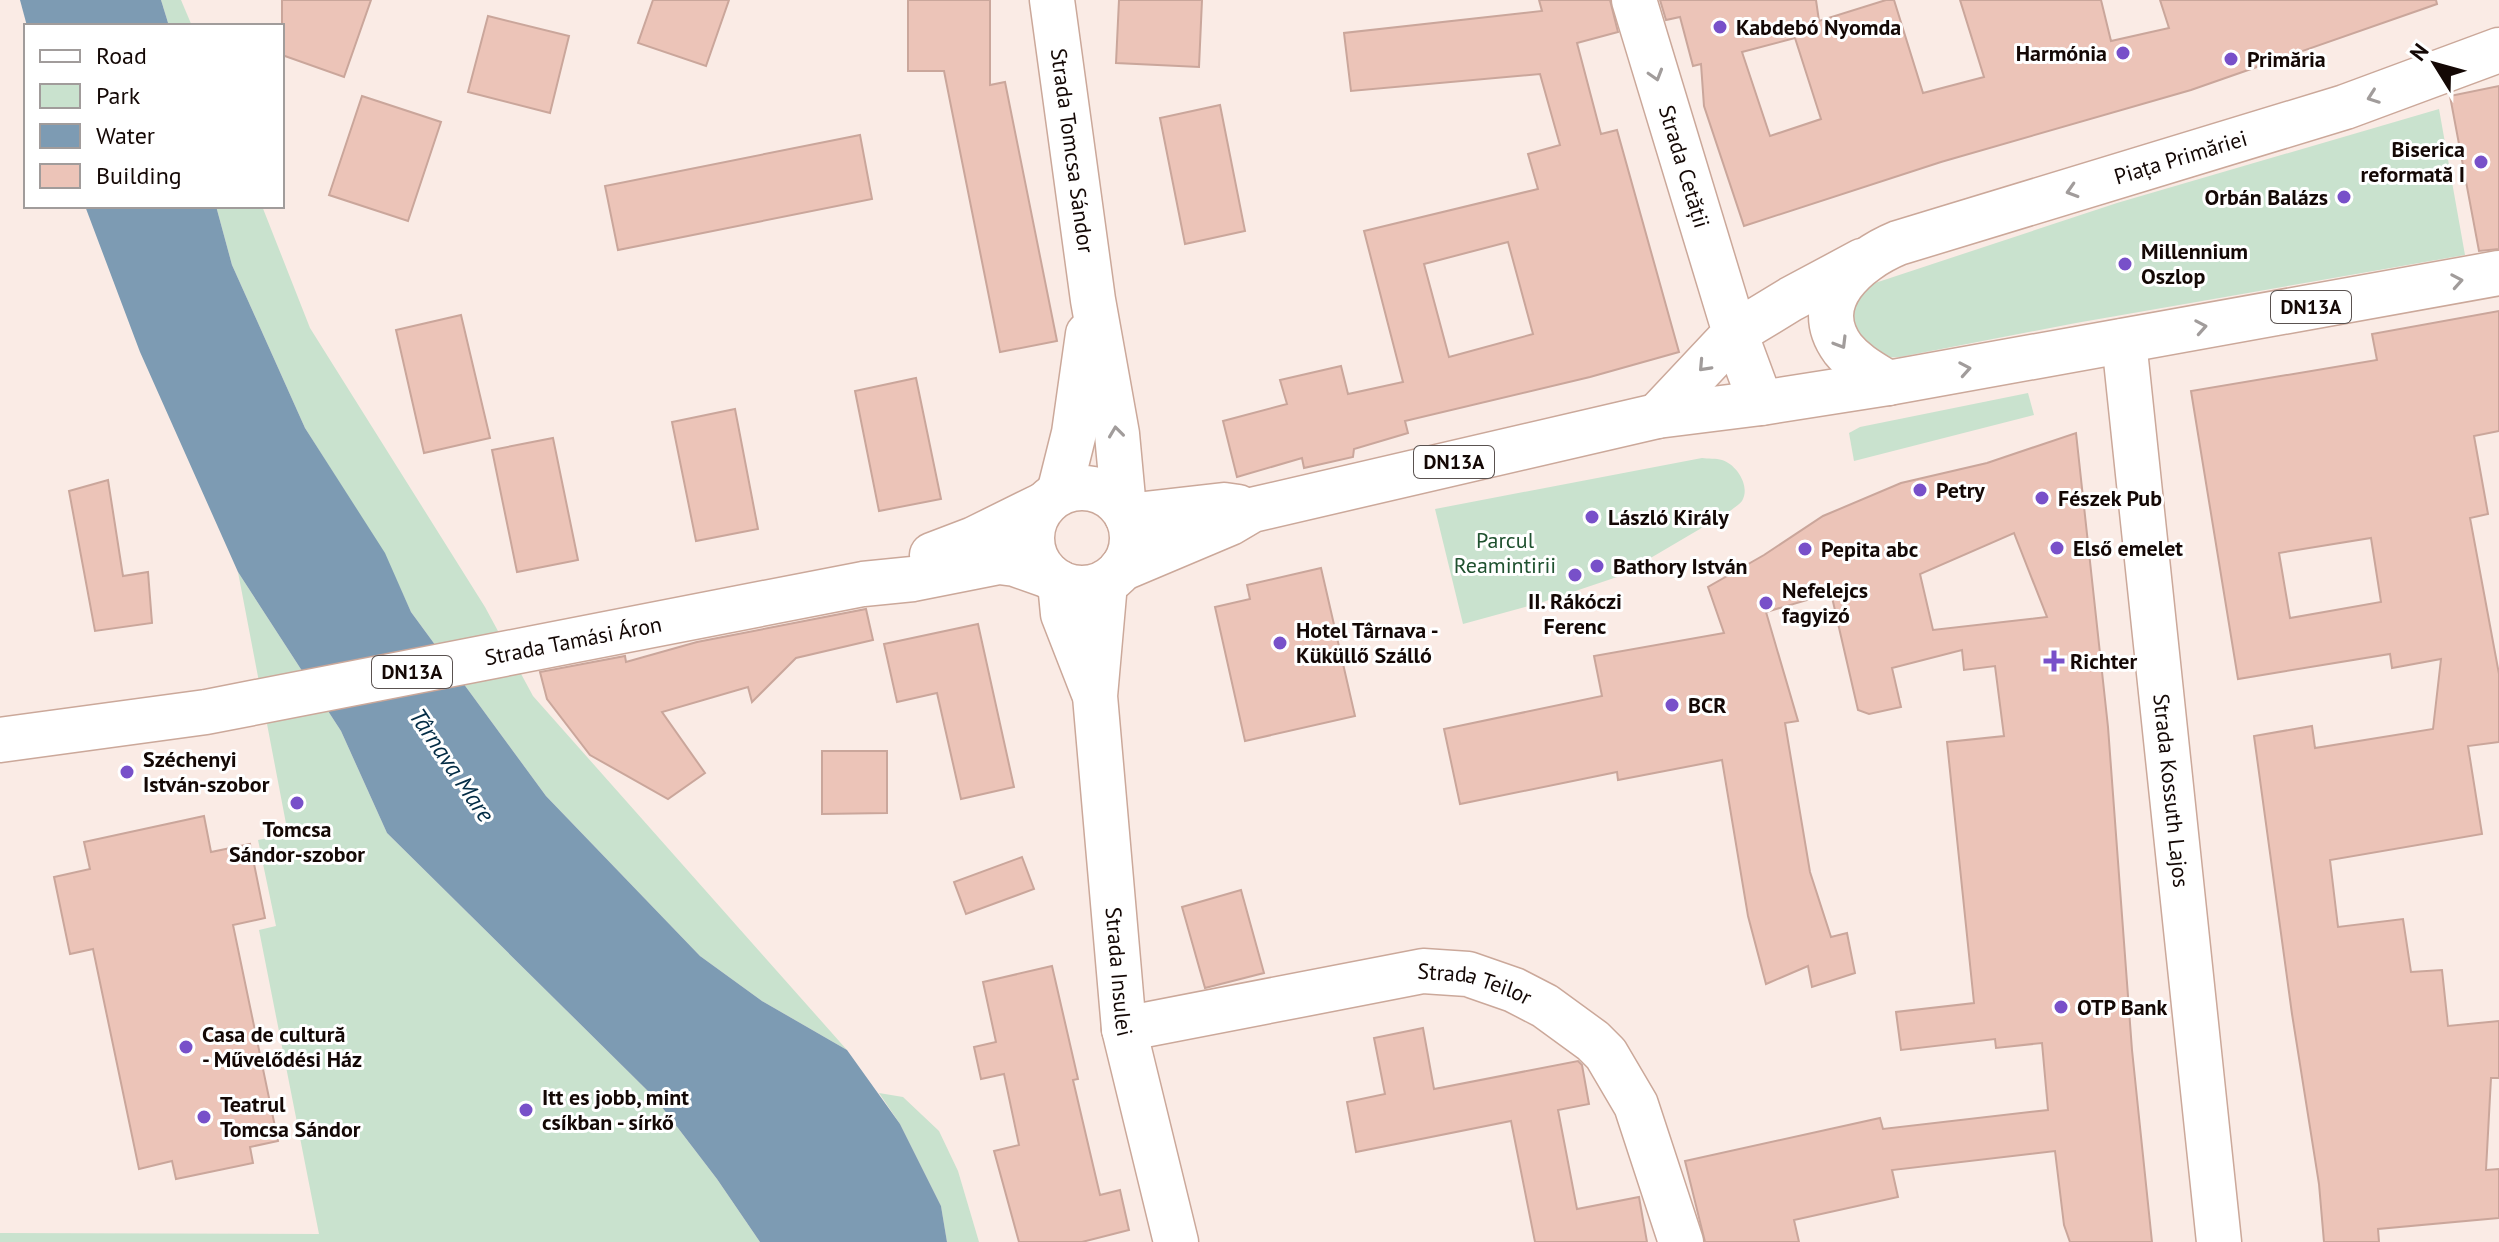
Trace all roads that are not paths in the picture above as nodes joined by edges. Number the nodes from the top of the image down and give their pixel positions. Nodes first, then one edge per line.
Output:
1 (1052, 0) edge
2 (1634, 0) edge
3 (2499, 50) edge
4 (1862, 261) junction
5 (2499, 273) edge
6 (1093, 300) junction
7 (1735, 333) junction
8 (2124, 341) junction
9 (1888, 383) junction
10 (1761, 403) junction
11 (1657, 416) junction
12 (1051, 499) junction
13 (1252, 510) junction
14 (1126, 513) junction
15 (1113, 576) junction
16 (1054, 580) junction
17 (863, 584) junction
18 (1095, 696) junction
19 (0, 740) edge
20 (1124, 1029) junction
21 (1176, 1242) edge
22 (1681, 1242) edge
23 (2219, 1242) edge

1 - 6 main road, Strada Tomcsa Sándor
2 -> 7 main road, Strada Cetății
3 -> 4 main road, Piața Primăriei
4 - 7 main road, Piața Primăriei
4 -> 9 main road, Piața Primăriei
8 -> 5 main road, DN13A
6 - 12 main road
14 -> 6 main road
7 - 10 main road, Strada Cetății
7 -> 11 main road
9 -> 8 main road, DN13A
8 - 23 main road, Strada Kossuth Lajos
9 - 10 main road, DN13A
10 - 11 main road, DN13A
11 - 13 main road, DN13A
12 - 14 main road, DN13A
12 - 16 main road
12 - 17 main road, Strada Tamási Áron / DN13A
13 - 14 main road, DN13A
13 - 15 main road, DN13A
14 - 15 main road
15 - 16 main road, DN13A
15 - 18 main road, Strada Insulei
16 - 17 main road, Strada Tamási Áron / DN13A
16 - 18 main road, Strada Insulei
17 - 19 main road, Strada Tamási Áron / DN13A
18 - 20 main road, Strada Insulei
20 - 21 main road, Strada Insulei
20 - 22 main road, Strada Teilor

